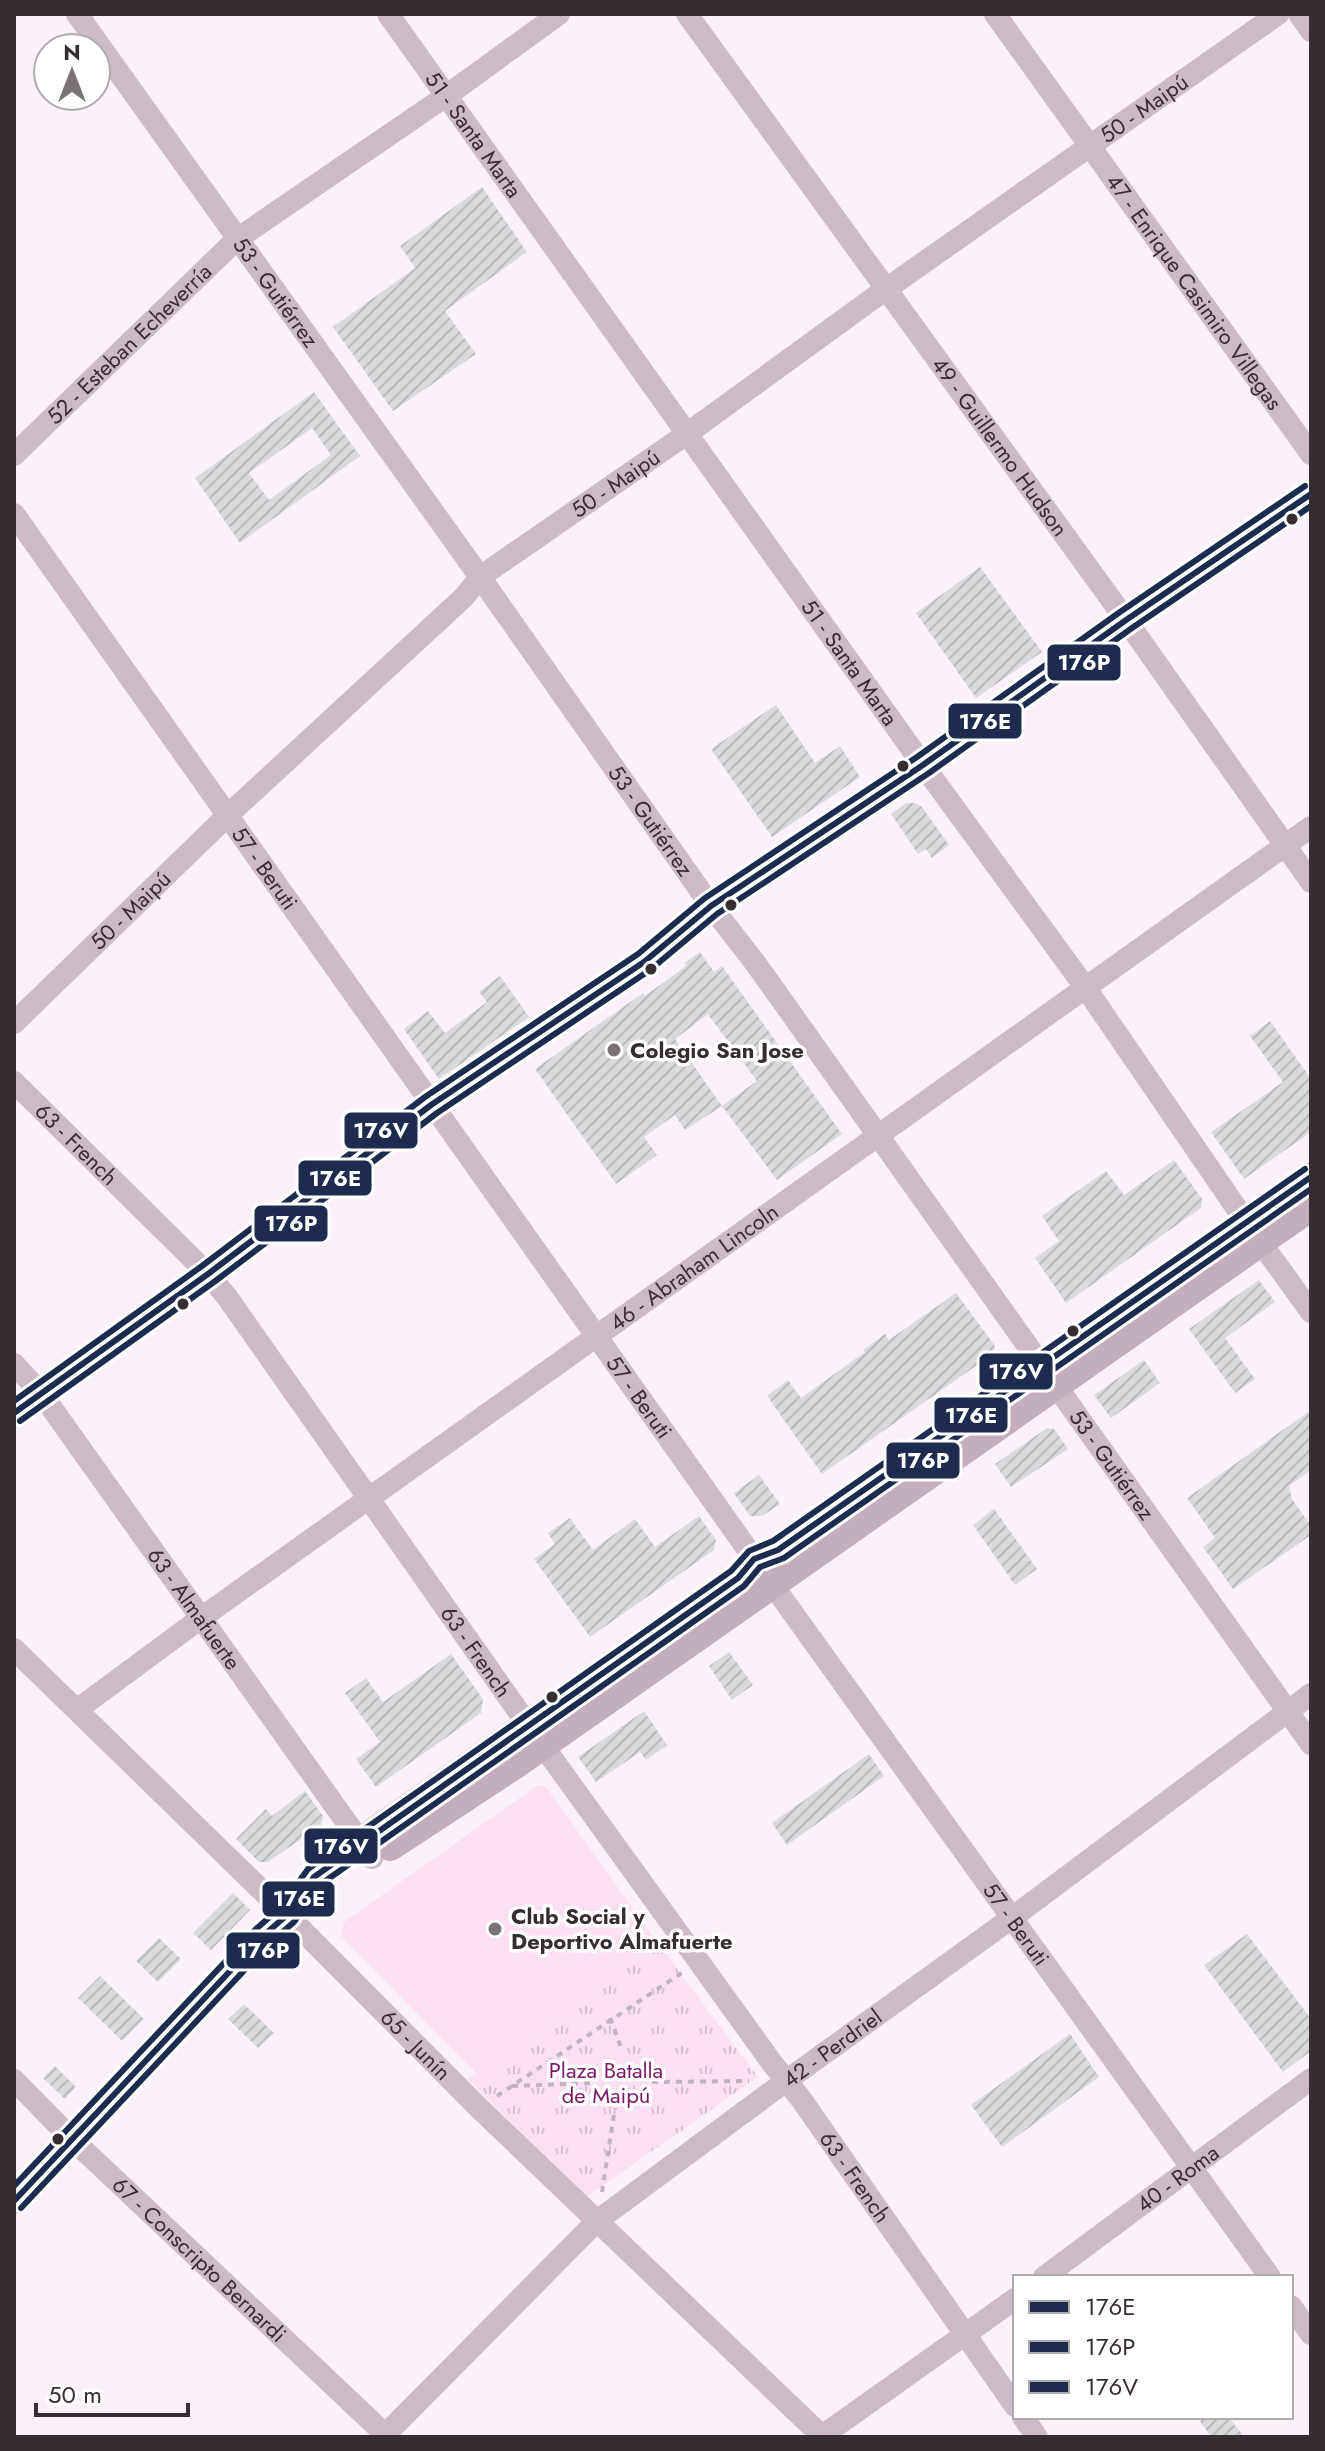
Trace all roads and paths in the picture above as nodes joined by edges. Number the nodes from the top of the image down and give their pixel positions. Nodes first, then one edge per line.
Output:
1 (77, 14) edge
2 (388, 14) edge
3 (559, 14) edge
4 (687, 14) edge
5 (995, 14) edge
6 (1278, 14) edge
7 (1299, 14) edge
8 (1311, 31) edge
9 (446, 96) junction
10 (1091, 147) junction
11 (237, 239) junction
12 (886, 289) junction
13 (688, 433) junction
14 (1311, 454) edge
15 (14, 455) edge
16 (1311, 494) edge
17 (14, 514) edge
18 (480, 577) junction
19 (1126, 620) junction
20 (923, 765) junction
21 (228, 815) junction
22 (1311, 827) edge
23 (1286, 845) junction
24 (1311, 882) edge
25 (711, 906) junction
26 (1085, 987) junction
27 (14, 1023) edge
28 (14, 1082) edge
29 (431, 1105) junction
30 (879, 1137) junction
31 (1311, 1177) edge
32 (1311, 1206) edge
33 (1253, 1232) junction
34 (208, 1274) junction
35 (1311, 1312) edge
36 (597, 1335) junction
37 (14, 1364) edge
38 (1049, 1375) junction
39 (41, 1393) junction
40 (14, 1413) edge
41 (369, 1500) junction
42 (754, 1559) junction
43 (772, 1584) junction
44 (201, 1618) junction
45 (14, 1649) edge
46 (1311, 1694) edge
47 (78, 1709) junction
48 (1287, 1711) junction
49 (535, 1735) junction
50 (1311, 1744) edge
51 (367, 1850) junction
52 (287, 1915) junction
53 (1013, 1917) junction
54 (698, 1962) junction
55 (610, 2018) junction
56 (622, 2050) dead end
57 (1311, 2079) edge
58 (14, 2080) edge
59 (786, 2081) junction
60 (652, 2082) dead end
61 (594, 2083) dead end
62 (511, 2086) junction
63 (479, 2108) junction
64 (615, 2108) dead end
65 (73, 2140) junction
66 (1192, 2166) junction
67 (14, 2201) edge
68 (597, 2221) junction
69 (1047, 2275) edge
70 (1269, 2275) edge
71 (1013, 2300) edge
72 (1293, 2309) edge
73 (1311, 2334) edge
74 (965, 2336) junction
75 (1013, 2403) edge
76 (1024, 2419) edge
77 (385, 2436) edge
78 (823, 2436) edge
79 (1037, 2437) edge

1 - 11 street, 53 - Gutiérrez
2 - 9 street, 51 - Santa Marta
3 - 9 street, 52 - Esteban Echeverría
4 - 12 street, 49 - Guillermo Hudson
5 - 10 street, 47 - Enrique Casimiro Villegas
6 - 10 street, 50 - Maipú
7 - 8 street
9 - 11 street, 52 - Esteban Echeverría
9 - 13 street, 51 - Santa Marta
10 - 12 street, 50 - Maipú
10 - 14 street, 47 - Enrique Casimiro Villegas
11 - 15 street, 52 - Esteban Echeverría
11 - 18 street, 53 - Gutiérrez
12 - 13 street, 50 - Maipú
12 - 19 street, 49 - Guillermo Hudson
13 - 18 street, 50 - Maipú
13 - 20 street, 51 - Santa Marta
16 - 19 street
17 - 21 street, 57 - Beruti
18 - 21 street, 50 - Maipú
18 - 25 street, 53 - Gutiérrez
19 - 20 street
19 - 23 street, 49 - Guillermo Hudson
20 - 25 street
20 - 26 street, 51 - Santa Marta
21 - 27 street, 50 - Maipú
21 - 29 street, 57 - Beruti
22 - 23 street, 46 - Abraham Lincoln
23 - 24 street, 49 - Guillermo Hudson
23 - 26 street, 46 - Abraham Lincoln
25 - 29 street
25 - 30 street, 53 - Gutiérrez
26 - 30 street, 46 - Abraham Lincoln
26 - 33 street, 51 - Santa Marta
28 - 34 street, 63 - French
29 - 34 street
29 - 36 street, 57 - Beruti
30 - 36 street, 46 - Abraham Lincoln
30 - 38 street, 53 - Gutiérrez
31 - 33 main road
32 - 33 main road
33 - 35 street, 51 - Santa Marta
33 - 38 main road
34 - 39 street
34 - 41 street, 63 - French
36 - 41 street, 46 - Abraham Lincoln
36 - 42 street, 57 - Beruti
37 - 39 street, 63 - Almafuerte
38 - 42 main road
38 - 43 main road
38 - 48 street, 53 - Gutiérrez
39 - 40 street
39 - 44 street, 63 - Almafuerte
41 - 44 street, 46 - Abraham Lincoln
41 - 49 street, 63 - French
42 - 43 street, 57 - Beruti
42 - 49 main road
43 - 49 main road
43 - 53 street, 57 - Beruti
44 - 47 street, 46 - Abraham Lincoln
44 - 51 street, 63 - Almafuerte
45 - 47 street, 65 - Junín
46 - 48 street, 42 - Perdriel
47 - 52 street, 65 - Junín
48 - 50 street, 53 - Gutiérrez
48 - 53 street, 42 - Perdriel
49 - 51 main road
49 - 54 street, 63 - French
51 - 52 main road
52 - 63 street, 65 - Junín
52 - 65 street
53 - 59 street, 42 - Perdriel
53 - 66 street, 57 - Beruti
54 - 55 path
54 - 59 street, 63 - French
55 - 56 path
55 - 62 path
57 - 66 street, 40 - Roma
58 - 65 street, 67 - Conscripto Bernardi
59 - 60 path
59 - 68 street, 42 - Perdriel
59 - 74 street, 63 - French
61 - 62 path
62 - 63 path
63 - 68 street, 65 - Junín
64 - 68 path
65 - 67 street
65 - 77 street, 67 - Conscripto Bernardi
66 - 69 street, 40 - Roma
66 - 70 street, 57 - Beruti
68 - 77 street, 42 - Perdriel
68 - 78 street, 65 - Junín
71 - 74 street
72 - 73 street
74 - 75 street, 63 - French
74 - 78 street
76 - 79 street

